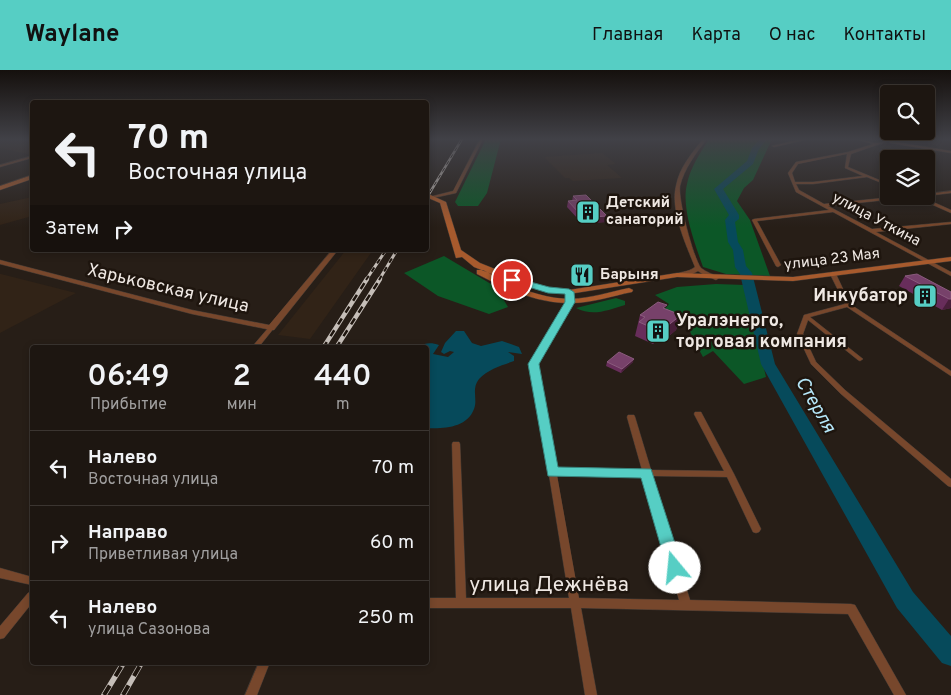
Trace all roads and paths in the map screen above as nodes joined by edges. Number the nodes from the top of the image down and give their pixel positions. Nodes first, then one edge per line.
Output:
1 (467, 168) edge
2 (686, 168) edge
3 (793, 168) edge
4 (851, 168) edge
5 (868, 176) junction
6 (30, 178) edge
7 (880, 181) edge
8 (794, 183) junction
9 (0, 188) edge
10 (951, 192) edge
11 (935, 194) edge
12 (429, 196) edge
13 (434, 197) junction
14 (880, 199) edge
15 (822, 205) junction
16 (935, 205) edge
17 (832, 211) junction
18 (951, 212) edge
19 (951, 223) edge
20 (870, 231) junction
21 (457, 251) junction
22 (333, 252) edge
23 (951, 259) edge
24 (0, 262) edge
25 (926, 262) junction
26 (778, 265) dead end
27 (698, 268) junction
28 (833, 274) junction
29 (951, 274) edge
30 (677, 275) junction
31 (716, 278) junction
32 (663, 279) junction
33 (569, 292) junction
34 (570, 302) junction
35 (848, 304) junction
36 (806, 316) junction
37 (271, 328) junction
38 (257, 345) edge
39 (860, 359) dead end
40 (951, 374) edge
41 (698, 414) dead end
42 (631, 417) dead end
43 (456, 444) dead end
44 (553, 472) junction
45 (646, 473) junction
46 (730, 474) junction
47 (951, 484) edge
48 (756, 530) dead end
49 (0, 573) edge
50 (30, 580) edge
51 (30, 598) edge
52 (429, 603) edge
53 (460, 603) junction
54 (576, 603) junction
55 (686, 605) junction
56 (0, 634) edge
57 (265, 665) edge
58 (251, 695) edge
59 (591, 695) edge
60 (900, 695) edge

1 - 13 street
2 - 27 street
3 - 8 street
4 - 5 street
5 - 7 street
5 - 8 street
6 - 9 main road
8 - 15 street, улица Уткина
10 - 11 street
12 - 13 main road
13 - 21 main road
14 - 15 street
15 - 17 street, улица Уткина
16 - 18 street
17 - 20 street, улица Уткина
17 - 26 street
19 - 20 street
20 - 25 street, улица Уткина
21 - 33 main road
21 - 34 main road
22 - 37 street
23 - 25 main road, улица 23 Мая
24 - 37 street, Харьковская улица
25 - 28 main road, улица 23 Мая
25 - 29 street, улица Уткина
27 - 30 street
27 - 31 street
28 - 31 main road, улица 23 Мая
28 - 35 street
30 - 31 main road
30 - 32 main road
31 - 32 main road
32 - 33 main road
32 - 34 main road
33 - 34 street
34 - 44 street
35 - 36 street
35 - 40 street
36 - 39 street
36 - 47 street
37 - 38 street
41 - 46 street
42 - 45 street
43 - 53 street
44 - 45 street
44 - 54 street
45 - 46 street
45 - 55 street
46 - 48 street
49 - 50 street
51 - 56 street
52 - 53 street, улица Дежнёва
53 - 54 street, улица Дежнёва
54 - 55 street, улица Дежнёва
54 - 59 street
55 - 60 street, улица Дежнёва
57 - 58 street

